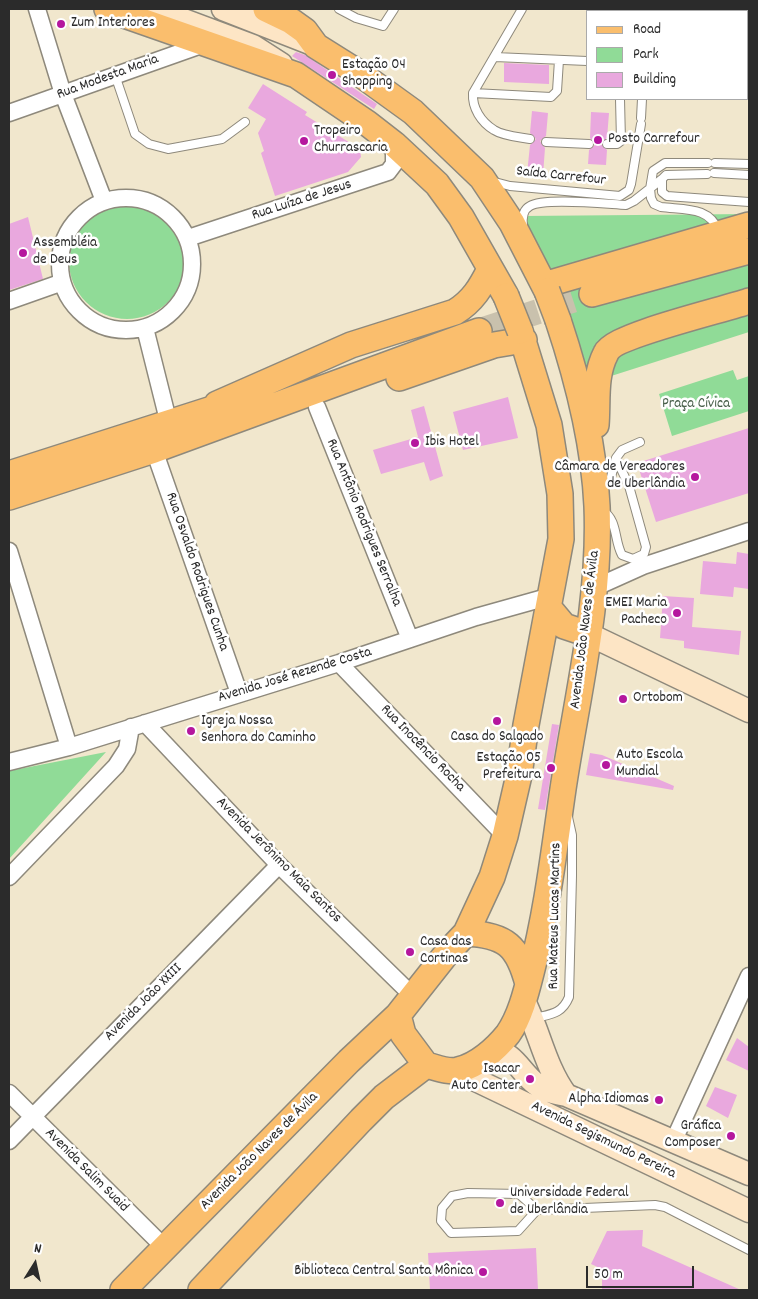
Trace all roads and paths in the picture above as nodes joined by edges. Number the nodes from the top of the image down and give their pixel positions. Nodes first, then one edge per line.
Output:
1 (37, 9) edge
2 (107, 9) edge
3 (154, 9) edge
4 (223, 9) edge
5 (266, 9) edge
6 (338, 9) edge
7 (359, 9) edge
8 (394, 9) edge
9 (522, 9) edge
10 (282, 15) edge
11 (356, 18) junction
12 (208, 42) junction
13 (316, 46) junction
14 (495, 57) junction
15 (559, 60) junction
16 (586, 61) edge
17 (115, 75) junction
18 (296, 75) junction
19 (473, 93) junction
20 (63, 94) junction
21 (620, 100) edge
22 (642, 100) edge
23 (9, 113) edge
24 (245, 122) dead end
25 (530, 140) dead end
26 (546, 142) dead end
27 (394, 144) junction
28 (589, 144) dead end
29 (607, 144) dead end
30 (749, 164) edge
31 (749, 175) edge
32 (482, 178) junction
33 (662, 179) junction
34 (650, 189) junction
35 (104, 201) junction
36 (749, 202) edge
37 (749, 225) edge
38 (720, 234) junction
39 (188, 238) junction
40 (749, 240) edge
41 (749, 251) edge
42 (531, 260) junction
43 (490, 269) junction
44 (60, 283) junction
45 (545, 288) junction
46 (9, 301) edge
47 (749, 301) edge
48 (478, 326) tunnel mouth
49 (145, 328) junction
50 (522, 336) junction
51 (317, 407) junction
52 (181, 426) junction
53 (640, 442) dead end
54 (154, 450) junction
55 (591, 452) junction
56 (616, 458) junction
57 (622, 471) junction
58 (9, 474) edge
59 (601, 492) junction
60 (9, 497) edge
61 (749, 532) edge
62 (646, 546) junction
63 (9, 551) edge
64 (644, 566) junction
65 (12, 568) edge
66 (594, 588) junction
67 (550, 602) junction
68 (588, 634) junction
69 (410, 639) junction
70 (339, 663) junction
71 (238, 693) junction
72 (749, 711) edge
73 (138, 725) junction
74 (69, 748) junction
75 (9, 762) edge
76 (563, 790) junction
77 (505, 836) junction
78 (279, 865) junction
79 (9, 877) edge
80 (466, 933) junction
81 (749, 976) edge
82 (528, 1001) junction
83 (406, 1006) junction
84 (493, 1051) junction
85 (426, 1065) junction
86 (457, 1071) junction
87 (9, 1093) edge
88 (566, 1095) junction
89 (32, 1118) junction
90 (674, 1140) junction
91 (9, 1141) edge
92 (749, 1174) edge
93 (536, 1210) junction
94 (749, 1211) edge
95 (164, 1247) junction
96 (749, 1250) edge
97 (123, 1290) edge
98 (201, 1290) edge

1 - 20 street
2 - 12 main road
3 - 18 main road
4 - 13 main road, Avenida João Naves de Ávila
5 - 10 main road, Avenida João Naves de Ávila
6 - 11 lane
7 - 11 lane
8 - 11 lane
9 - 14 lane
10 - 13 main road, Avenida João Naves de Ávila
12 - 17 street, Rua Modesta Maria
12 - 18 main road
13 - 32 main road, Avenida João Naves de Ávila
14 - 15 lane
14 - 19 lane
15 - 16 lane
15 - 19 lane
17 - 20 street, Rua Modesta Maria
17 - 24 lane
18 - 27 main road
19 - 25 lane
20 - 23 street, Rua Modesta Maria
20 - 35 street
21 - 29 lane
22 - 32 lane, Saída Carrefour
26 - 28 lane
27 - 39 street, Rua Luíza de Jesus
27 - 43 main road
30 - 34 lane
31 - 33 lane
32 - 42 main road, Avenida João Naves de Ávila
33 - 34 lane
33 - 36 lane
34 - 38 lane
34 - 42 lane
35 - 39 street
35 - 44 street
37 - 38 main road
38 - 45 main road
39 - 49 street
40 - 41 main road
42 - 45 main road, Avenida João Naves de Ávila
43 - 50 main road, bridge
43 - 52 main road
44 - 46 street
44 - 49 street
45 - 55 main road, Avenida João Naves de Ávila, bridge
47 - 55 main road
48 - 52 main road
49 - 52 street
50 - 51 main road
50 - 67 main road
51 - 52 main road
51 - 69 street, Rua Antônio Rodrigues Serralha
52 - 54 main road
52 - 58 main road
53 - 56 lane
54 - 60 main road
54 - 71 street, Rua Osvaldo Rodrigues Cunha
55 - 59 main road, Avenida João Naves de Ávila
56 - 57 lane
56 - 59 lane
57 - 59 lane
57 - 62 lane
59 - 62 lane
59 - 66 main road, Avenida João Naves de Ávila
61 - 64 street
62 - 64 lane
63 - 65 street
64 - 66 street
65 - 74 street
66 - 68 main road, Avenida João Naves de Ávila
67 - 68 main road
67 - 69 street, Avenida José Rezende Costa
67 - 77 main road
68 - 72 main road
68 - 76 main road, Avenida João Naves de Ávila
69 - 70 street, Avenida José Rezende Costa
70 - 71 street, Avenida José Rezende Costa
70 - 77 street, Rua Inocêncio Rocha
71 - 73 street, Avenida José Rezende Costa
73 - 74 street, Avenida José Rezende Costa
73 - 78 street, Avenida Jerônimo Maia Santos
73 - 79 street
74 - 75 street, Avenida José Rezende Costa
76 - 82 main road, Avenida João Naves de Ávila
76 - 82 lane, Rua Mateus Lucas Martins
77 - 80 main road
78 - 83 street, Avenida Jerônimo Maia Santos
78 - 89 street, Avenida João XXIII
80 - 82 main road
80 - 83 main road
81 - 90 street
82 - 84 main road
82 - 88 main road, Avenida Segismundo Pereira
83 - 85 main road
83 - 95 main road, Avenida João Naves de Ávila
84 - 86 main road
84 - 88 main road, Avenida Segismundo Pereira
85 - 86 main road
85 - 98 main road
86 - 94 main road, Avenida Segismundo Pereira
87 - 89 street, Avenida Salim Suaid
88 - 90 main road, Avenida Segismundo Pereira
89 - 91 street, Avenida João XXIII
89 - 95 street, Avenida Salim Suaid
90 - 92 main road, Avenida Segismundo Pereira
93 - 93 lane
93 - 96 lane
95 - 97 main road, Avenida João Naves de Ávila

